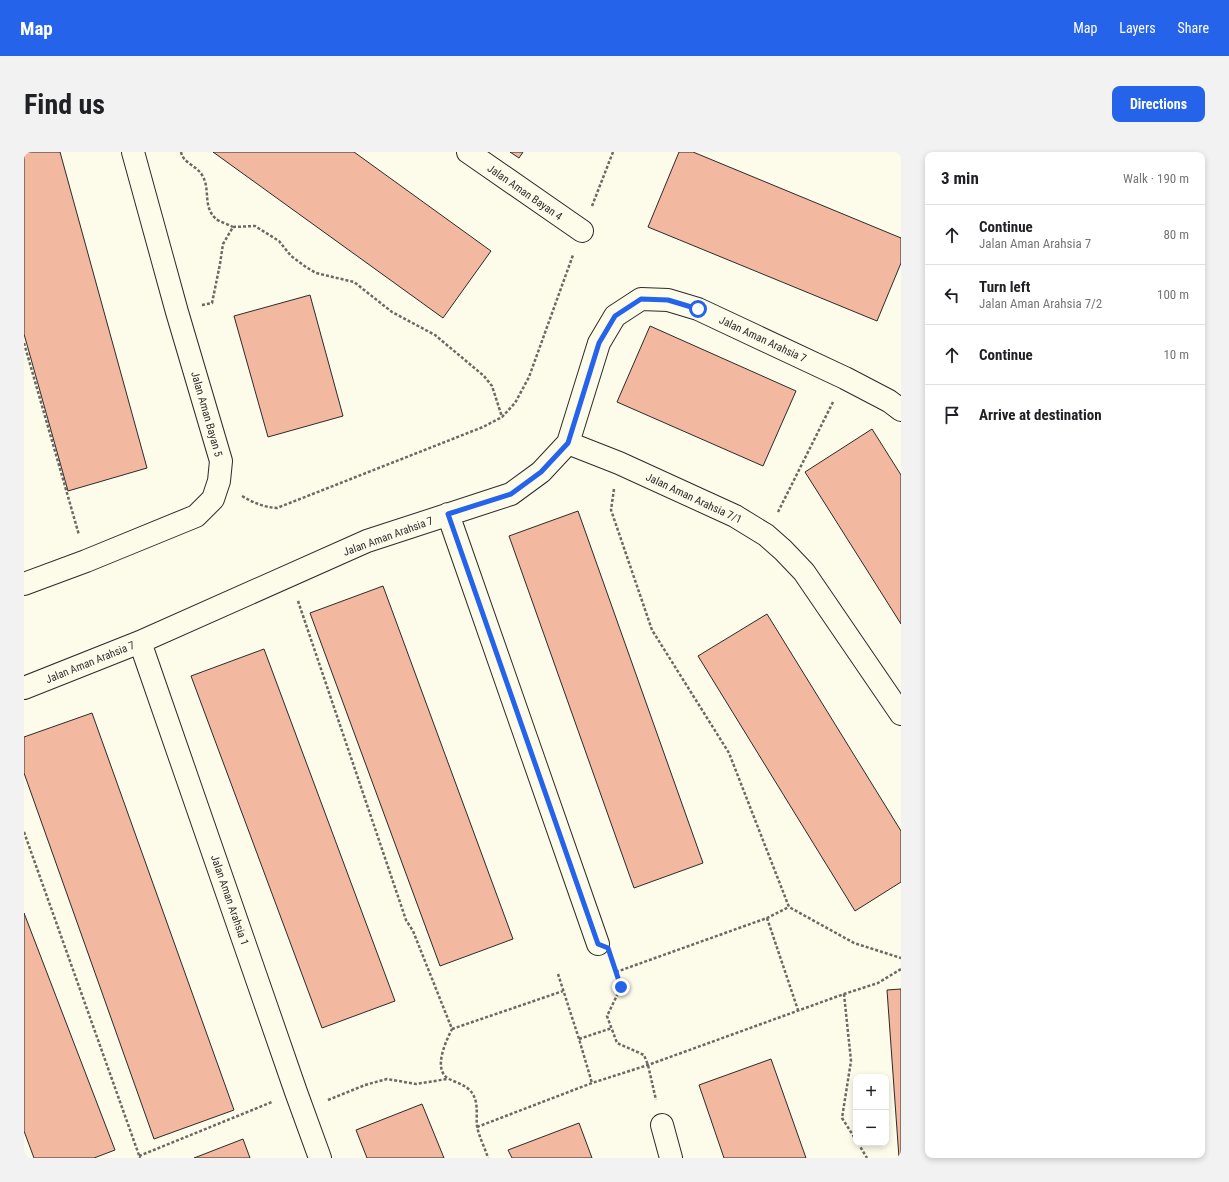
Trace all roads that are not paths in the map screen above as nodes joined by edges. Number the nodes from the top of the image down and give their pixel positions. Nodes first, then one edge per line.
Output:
1 (133, 152) edge
2 (468, 152) edge
3 (582, 231) road end
4 (901, 410) edge
5 (568, 443) junction
6 (448, 514) junction
7 (24, 584) edge
8 (140, 642) junction
9 (24, 688) edge
10 (901, 714) edge
11 (598, 944) road end
12 (662, 1125) road end
13 (320, 1158) edge
14 (671, 1158) edge

1 - 7 street, Jalan Aman Bayan 5
2 - 3 street, Jalan Aman Bayan 4
4 - 5 street, Jalan Aman Arahsia 7
5 - 6 street, Jalan Aman Arahsia 7
5 - 10 street, Jalan Aman Arahsia 7/1
6 - 8 street, Jalan Aman Arahsia 7
6 - 11 street
8 - 9 street, Jalan Aman Arahsia 7
8 - 13 street, Jalan Aman Arahsia 1
12 - 14 street

